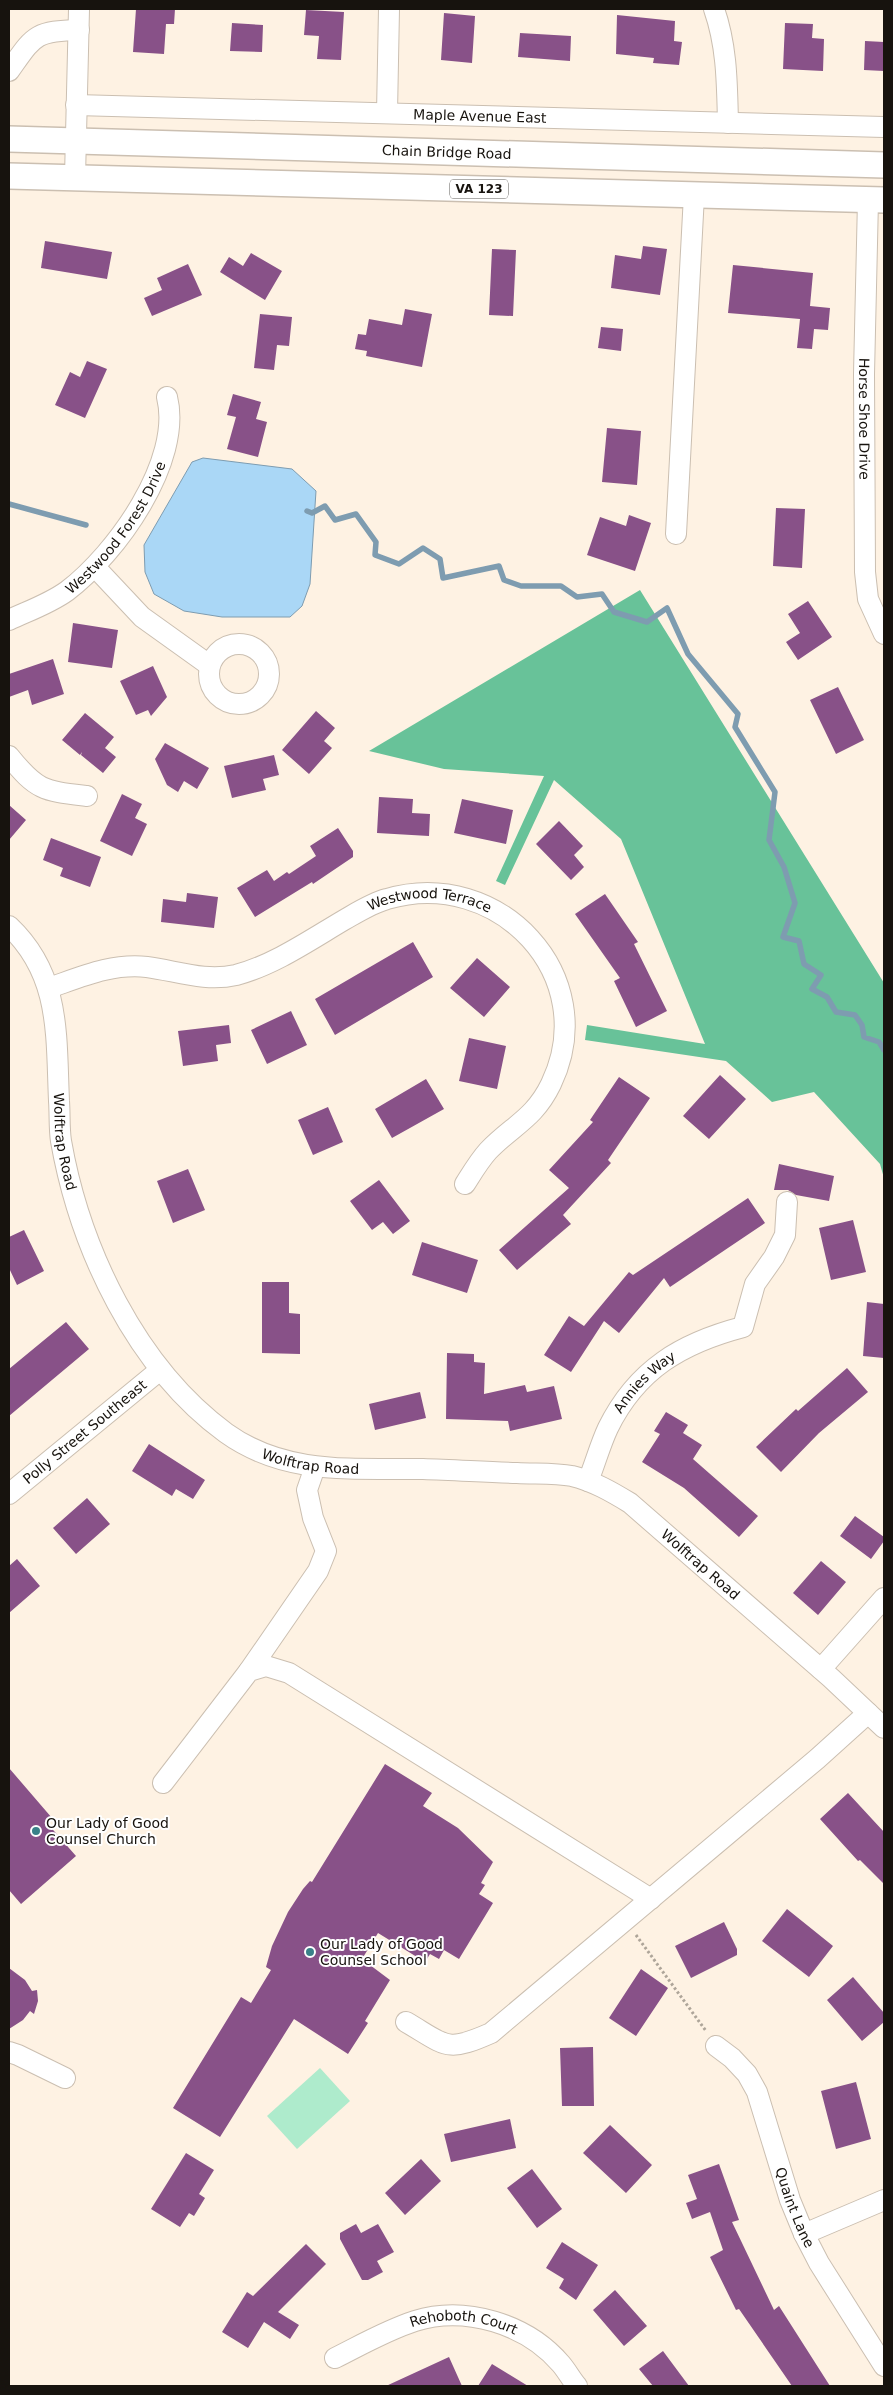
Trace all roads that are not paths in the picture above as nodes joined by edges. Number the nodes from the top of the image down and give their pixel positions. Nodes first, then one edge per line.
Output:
1 (79, 9) edge
2 (389, 9) edge
3 (714, 9) edge
4 (78, 30) junction
5 (9, 71) edge
6 (76, 105) junction
7 (387, 113) junction
8 (728, 123) junction
9 (884, 127) edge
10 (9, 140) edge
11 (75, 141) junction
12 (884, 165) edge
13 (9, 176) edge
14 (74, 177) junction
15 (694, 195) junction
16 (876, 200) edge
17 (167, 397) dead end
18 (676, 534) dead end
19 (95, 566) junction
20 (9, 620) edge
21 (884, 634) edge
22 (210, 665) dead end
23 (9, 756) edge
24 (86, 796) dead end
25 (9, 926) edge
26 (49, 988) junction
27 (465, 1184) dead end
28 (787, 1202) dead end
29 (160, 1370) junction
30 (316, 1467) junction
31 (588, 1481) junction
32 (9, 1494) edge
33 (884, 1598) edge
34 (821, 1669) junction
35 (248, 1672) junction
36 (868, 1714) junction
37 (884, 1728) edge
38 (163, 1782) dead end
39 (651, 1899) junction
40 (406, 2022) dead end
41 (716, 2046) road end
42 (9, 2052) edge
43 (65, 2078) dead end
44 (884, 2200) edge
45 (804, 2234) junction
46 (335, 2358) dead end
47 (884, 2366) edge
48 (576, 2386) edge

1 - 4 street
2 - 7 street
3 - 8 street
4 - 5 street
4 - 6 street
6 - 7 street, Maple Avenue East
6 - 11 street
7 - 8 street, Maple Avenue East
8 - 9 street, Maple Avenue East
10 - 11 main road, Chain Bridge Road
11 - 12 main road, Chain Bridge Road
11 - 14 street
13 - 14 main road, VA 123
14 - 15 main road, VA 123
15 - 16 main road, VA 123
15 - 18 street
16 - 21 street, Horse Shoe Drive
17 - 19 street, Westwood Forest Drive
19 - 20 street, Westwood Forest Drive
19 - 22 street
23 - 24 street
25 - 26 street, Wolftrap Road
26 - 27 street, Westwood Terrace
26 - 29 street, Wolftrap Road
28 - 31 street, Annies Way
29 - 30 street, Wolftrap Road
29 - 32 street, Polly Street Southeast
30 - 31 street, Wolftrap Road
30 - 35 street
31 - 34 street, Wolftrap Road
33 - 34 street
34 - 36 street, Wolftrap Road
35 - 38 street
35 - 39 street
36 - 37 street, Wolftrap Road
36 - 39 street
39 - 40 street
41 - 45 street, Quaint Lane
42 - 43 street
44 - 45 street
45 - 47 street, Quaint Lane
46 - 48 street, Rehoboth Court

